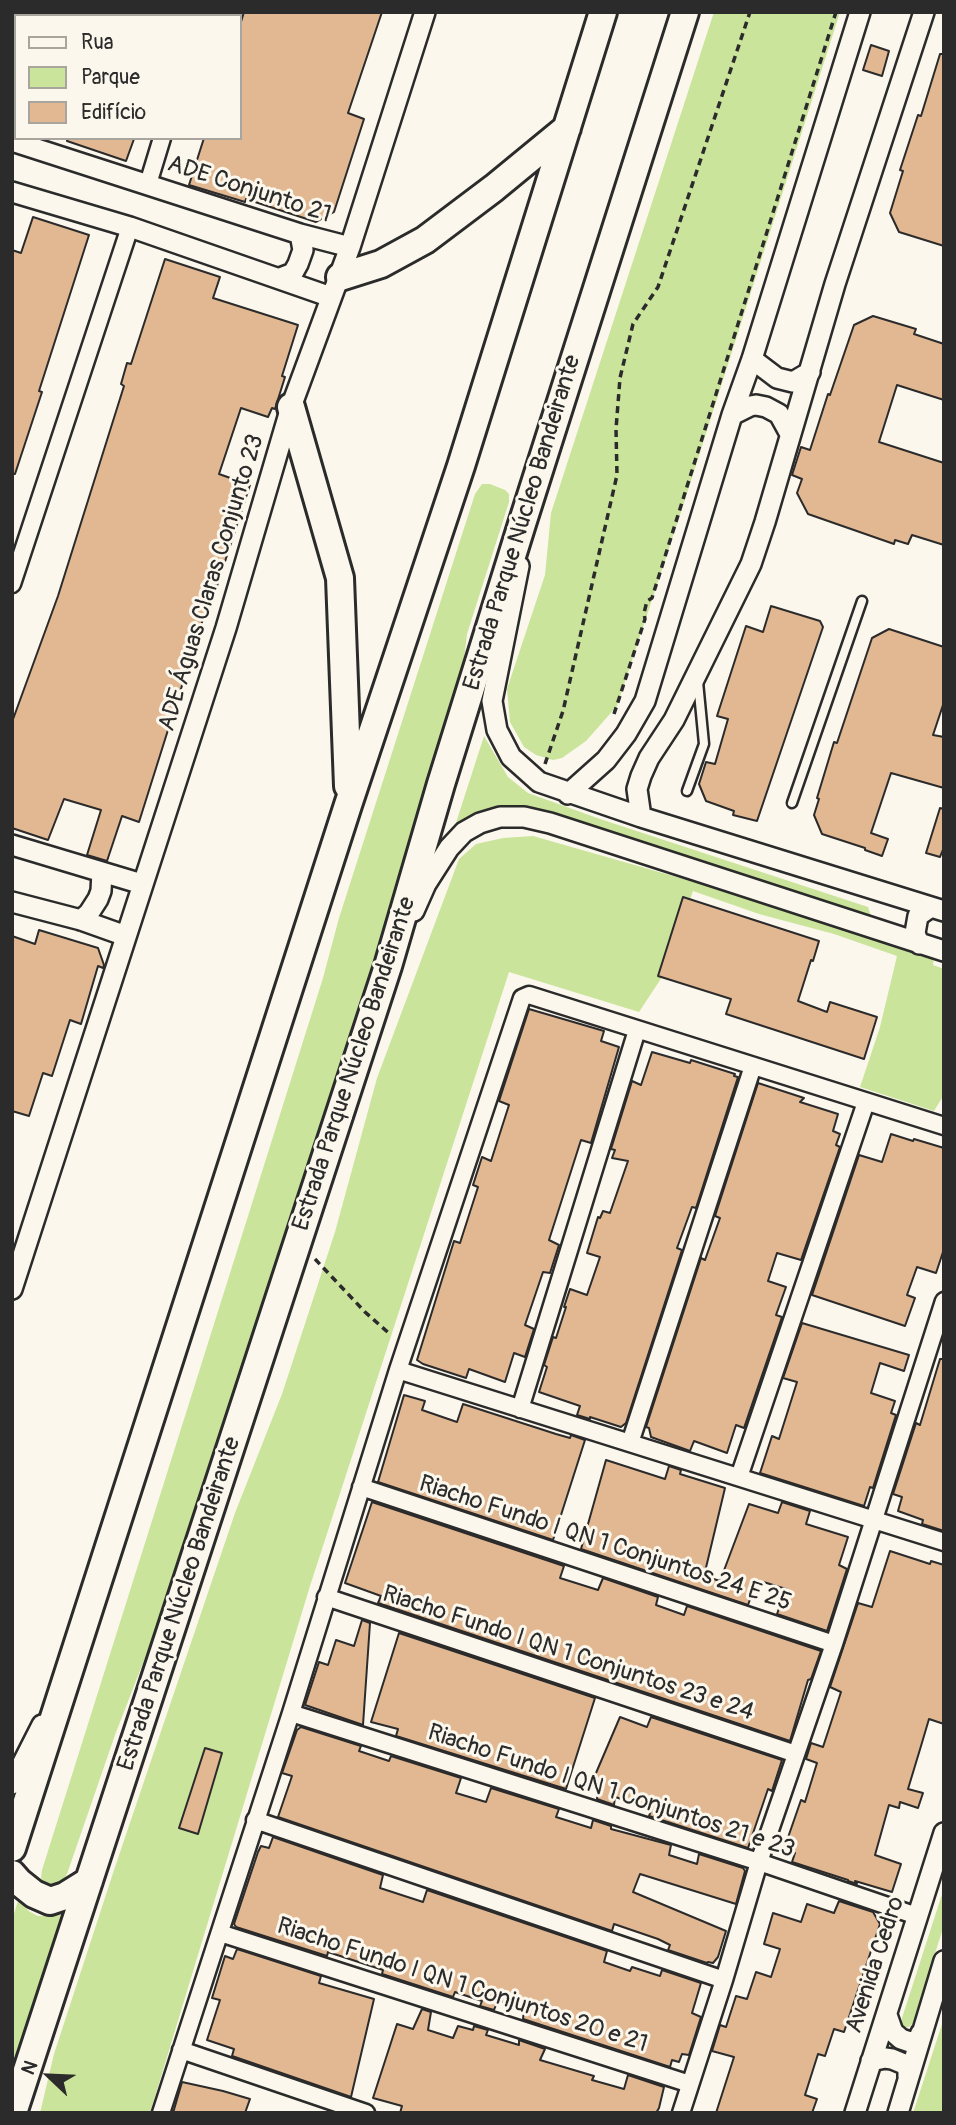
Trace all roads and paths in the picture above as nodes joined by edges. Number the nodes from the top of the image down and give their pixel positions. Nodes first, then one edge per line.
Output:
1 (425, 12) edge
2 (603, 12) edge
3 (685, 12) edge
4 (750, 12) edge
5 (836, 12) edge
6 (860, 12) edge
7 (924, 12) edge
8 (567, 128) junction
9 (162, 140) edge
10 (12, 141) edge
11 (148, 184) junction
12 (12, 192) edge
13 (130, 227) junction
14 (300, 234) junction
15 (350, 247) junction
16 (280, 278) junction
17 (336, 287) junction
18 (752, 359) junction
19 (810, 372) junction
20 (291, 407) junction
21 (732, 415) junction
22 (790, 434) junction
23 (522, 524) junction
24 (12, 584) edge
25 (862, 601) dead end
26 (697, 674) junction
27 (645, 701) junction
28 (612, 718) dead end
29 (674, 720) junction
30 (539, 782) junction
31 (687, 791) dead end
32 (568, 794) junction
33 (792, 803) dead end
34 (348, 805) junction
35 (641, 817) junction
36 (12, 845) edge
37 (102, 872) junction
38 (142, 884) junction
39 (874, 890) junction
40 (12, 902) edge
41 (938, 909) edge
42 (81, 920) junction
43 (870, 927) junction
44 (126, 936) junction
45 (919, 944) junction
46 (944, 951) edge
47 (388, 966) junction
48 (637, 1030) junction
49 (753, 1066) junction
50 (866, 1102) junction
51 (944, 1126) edge
52 (299, 1241) junction
53 (12, 1289) edge
54 (944, 1301) edge
55 (405, 1349) junction
56 (398, 1370) junction
57 (520, 1409) junction
58 (630, 1443) junction
59 (739, 1477) junction
60 (361, 1487) junction
61 (873, 1521) junction
62 (944, 1542) edge
63 (326, 1597) junction
64 (834, 1644) junction
65 (73, 1661) junction
66 (291, 1713) junction
67 (796, 1754) junction
68 (12, 1784) edge
69 (255, 1820) junction
70 (944, 1833) edge
71 (12, 1848) edge
72 (759, 1862) junction
73 (12, 1874) edge
74 (89, 1881) junction
75 (917, 1916) junction
76 (220, 1933) junction
77 (944, 1961) edge
78 (724, 1980) junction
79 (887, 2015) junction
80 (921, 2033) junction
81 (181, 2050) junction
82 (871, 2061) junction
83 (908, 2077) junction
84 (690, 2084) junction
85 (13, 2113) edge
86 (161, 2113) edge
87 (366, 2113) edge
88 (681, 2113) edge
89 (855, 2113) edge
90 (898, 2113) edge

1 - 15 street, ADE Águas Claras Conjunto 23
2 - 8 highway
3 - 23 highway, Estrada Parque Núcleo Bandeirante
4 - 30 path
5 - 28 path
6 - 18 street
7 - 19 street
8 - 17 highway
8 - 34 highway
9 - 11 street
10 - 11 street, ADE Conjunto 21
11 - 14 street, ADE Conjunto 21
12 - 13 street
13 - 16 street
13 - 24 street
14 - 15 street, ADE Conjunto 21
14 - 16 street
15 - 17 street, ADE Águas Claras Conjunto 23
16 - 17 street
17 - 20 street, ADE Águas Claras Conjunto 23
18 - 19 street
18 - 21 street
19 - 22 street
20 - 34 highway
20 - 38 street, ADE Águas Claras Conjunto 23
21 - 22 street
21 - 27 street
22 - 26 street
23 - 30 street
23 - 47 highway, Estrada Parque Núcleo Bandeirante
25 - 33 lane
26 - 29 street
26 - 31 lane
27 - 29 street
27 - 32 street
29 - 35 street
30 - 32 street
32 - 35 street
34 - 65 highway
35 - 39 street
36 - 37 street
37 - 38 street
37 - 42 street
38 - 44 street, ADE Águas Claras Conjunto 23
39 - 41 street
39 - 43 street
40 - 42 street
41 - 45 street
42 - 44 street
43 - 45 street
43 - 47 street
44 - 53 street, ADE Águas Claras Conjunto 23
45 - 46 street
47 - 52 highway, Estrada Parque Núcleo Bandeirante
48 - 49 street
48 - 55 street
48 - 57 street
49 - 50 street
49 - 58 street
50 - 51 street
50 - 59 street
52 - 55 path
52 - 74 highway, Estrada Parque Núcleo Bandeirante
54 - 61 street
55 - 56 street
56 - 57 street
56 - 60 street
57 - 58 street
58 - 59 street
59 - 61 street
60 - 63 street
60 - 64 street, Riacho Fundo I QN 1 Conjuntos 24 E 25
61 - 62 street
61 - 64 street
63 - 66 street
63 - 67 street, Riacho Fundo I QN 1 Conjuntos 23 e 24
64 - 67 street
65 - 68 street
65 - 71 highway
66 - 69 street
66 - 72 street, Riacho Fundo I QN 1 Conjuntos 21 e 23
67 - 72 street
69 - 76 street
69 - 78 street
70 - 75 street, Avenida Cedro
72 - 75 street, Riacho Fundo I QN 1 Conjuntos 21 e 23
72 - 78 street
73 - 74 highway
74 - 85 highway, Estrada Parque Núcleo Bandeirante
75 - 79 street, Avenida Cedro
76 - 81 street
76 - 84 street, Riacho Fundo I QN 1 Conjuntos 20 e 21
77 - 80 street
78 - 84 street
79 - 80 street
79 - 82 street, Avenida Cedro
80 - 83 street
81 - 86 street
81 - 87 street
82 - 83 street
82 - 89 street, Avenida Cedro
83 - 90 street
84 - 88 street

